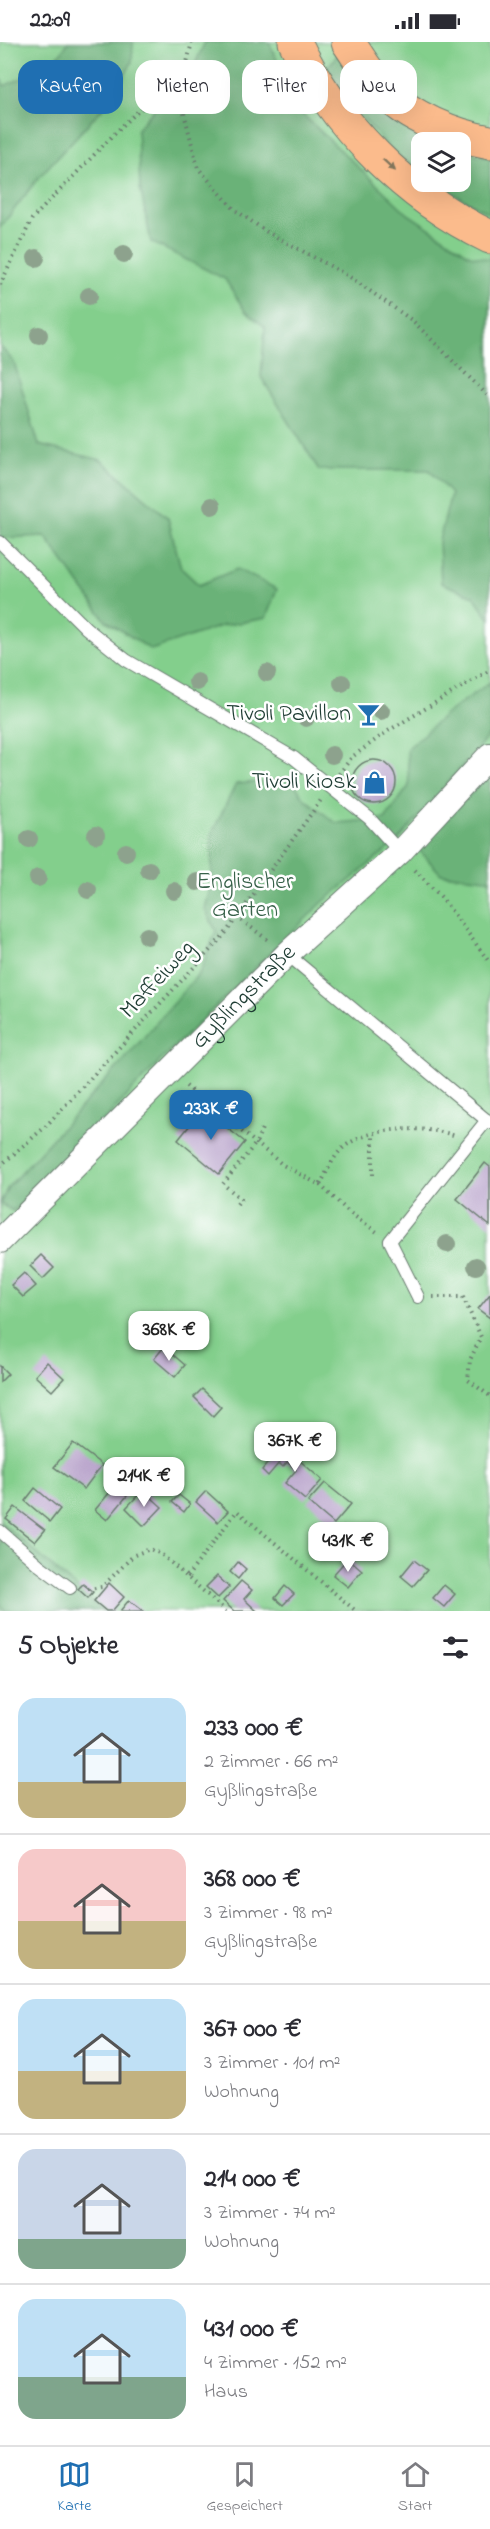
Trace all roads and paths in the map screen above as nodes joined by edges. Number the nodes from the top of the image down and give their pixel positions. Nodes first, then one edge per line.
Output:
1 (192, 42) edge
2 (295, 42) edge
3 (348, 42) edge
4 (188, 60) edge
5 (135, 114) edge
6 (184, 114) edge
7 (490, 142) edge
8 (490, 237) edge
9 (0, 285) edge
10 (490, 398) edge
11 (0, 542) edge
12 (490, 670) edge
13 (490, 755) edge
14 (330, 787) junction
15 (399, 852) junction
16 (237, 917) junction
17 (287, 954) junction
18 (490, 963) edge
19 (169, 1072) junction
20 (488, 1122) edge
21 (263, 1126) dead end
22 (373, 1134) junction
23 (470, 1141) junction
24 (256, 1143) junction
25 (0, 1166) edge
26 (373, 1175) dead end
27 (320, 1185) junction
28 (237, 1204) dead end
29 (0, 1241) edge
30 (390, 1241) junction
31 (418, 1297) joint
32 (490, 1396) edge
33 (0, 1531) edge
34 (187, 1577) junction
35 (70, 1588) joint
36 (225, 1611) edge
37 (356, 1611) edge

1 - 4 path
2 -> 8 highway
3 - 7 highway
5 - 9 path
6 - 10 path
11 - 14 lane
12 - 14 path, Maffeiweg
13 - 15 street, Gyßlingstraße
14 - 15 lane
14 - 16 path, Maffeiweg
15 - 17 street, Gyßlingstraße
15 - 18 path
16 - 17 path
16 - 25 path, Maffeiweg
17 - 19 street, Gyßlingstraße
17 - 20 lane
19 - 24 path
19 - 29 street, Gyßlingstraße
20 - 23 lane
21 - 24 path
22 - 23 path
22 - 26 path
22 - 27 path
23 - 30 lane
24 - 27 path
24 - 28 path
27 - 30 path
30 - 31 lane
31 - 32 path
33 - 35 lane
34 - 35 path
34 - 36 path
34 - 37 path

